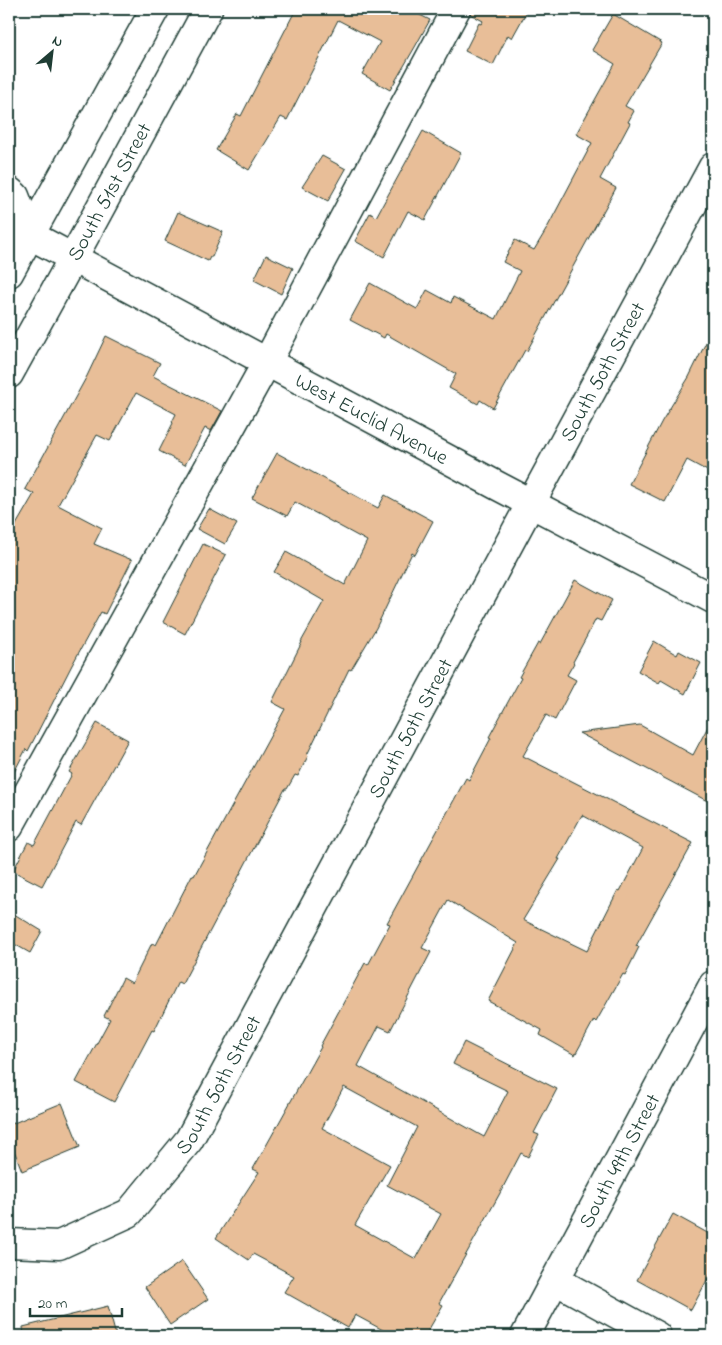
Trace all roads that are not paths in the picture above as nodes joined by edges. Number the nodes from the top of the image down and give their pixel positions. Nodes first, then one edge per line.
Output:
1 (155, 9) edge
2 (208, 9) edge
3 (456, 9) edge
4 (713, 167) edge
5 (9, 191) edge
6 (19, 236) edge
7 (74, 258) junction
8 (9, 274) edge
9 (267, 362) junction
10 (9, 374) edge
11 (531, 503) junction
12 (713, 599) edge
13 (9, 827) edge
14 (713, 985) edge
15 (9, 1243) edge
16 (555, 1280) junction
17 (525, 1336) edge
18 (657, 1336) edge

1 - 6 street
2 - 7 street, South 51st Street
3 - 9 street
4 - 11 street, South 50th Street
5 - 6 street
6 - 7 street, West Euclid Avenue
6 - 8 street
7 - 9 street, West Euclid Avenue
7 - 10 street, South 51st Street
9 - 11 street, West Euclid Avenue
9 - 13 street
11 - 12 street, West Euclid Avenue
11 - 15 street, South 50th Street
14 - 16 street, South 49th Street
16 - 17 street, South 49th Street
16 - 18 street

